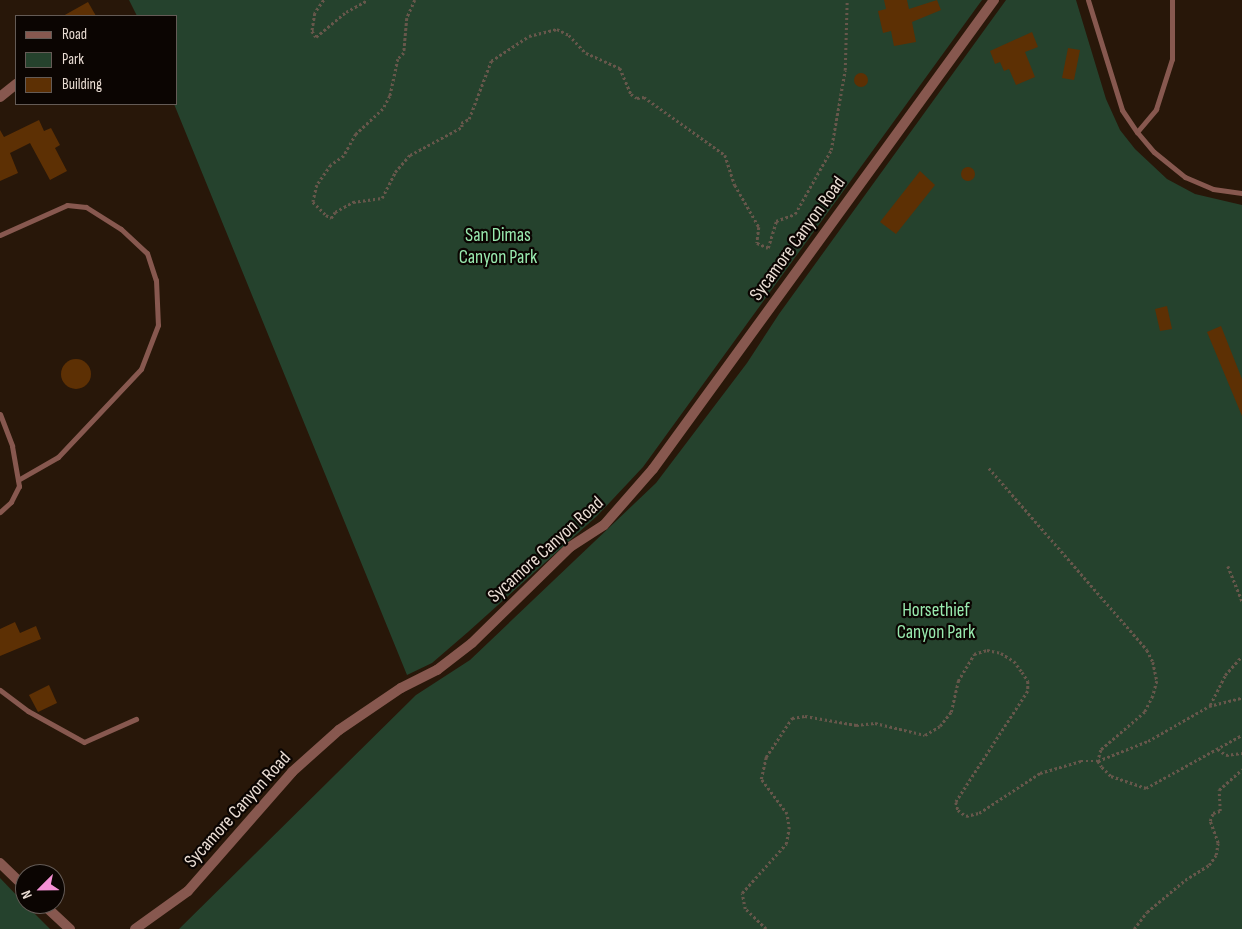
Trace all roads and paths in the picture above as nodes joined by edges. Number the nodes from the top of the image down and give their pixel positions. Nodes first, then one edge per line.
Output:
1 (324, 0) edge
2 (368, 0) edge
3 (415, 0) edge
4 (847, 0) edge
5 (994, 0) edge
6 (1088, 0) edge
7 (1172, 0) edge
8 (15, 85) edge
9 (0, 97) edge
10 (1137, 132) junction
11 (1242, 193) edge
12 (0, 235) edge
13 (0, 414) edge
14 (989, 468) dead end
15 (18, 480) junction
16 (0, 512) edge
17 (1228, 566) dead end
18 (1242, 601) edge
19 (1242, 656) edge
20 (0, 690) edge
21 (1242, 698) edge
22 (1209, 706) junction
23 (136, 719) dead end
24 (1242, 735) edge
25 (1218, 749) junction
26 (1242, 753) edge
27 (1098, 761) junction
28 (1242, 769) edge
29 (0, 864) edge
30 (15, 878) edge
31 (54, 914) edge
32 (70, 929) edge
33 (135, 929) edge
34 (766, 929) edge
35 (1134, 929) edge

1 - 2 path
3 - 4 path
5 - 33 street, Sycamore Canyon Road
6 - 10 lane
7 - 10 lane
8 - 9 street
10 - 11 lane
12 - 15 lane
13 - 15 lane
14 - 27 path
15 - 16 lane
17 - 18 path
19 - 22 path
20 - 23 lane
21 - 22 path
22 - 27 path
24 - 25 path
25 - 26 path
25 - 27 path
27 - 34 path
28 - 35 path
29 - 30 street
31 - 32 street

